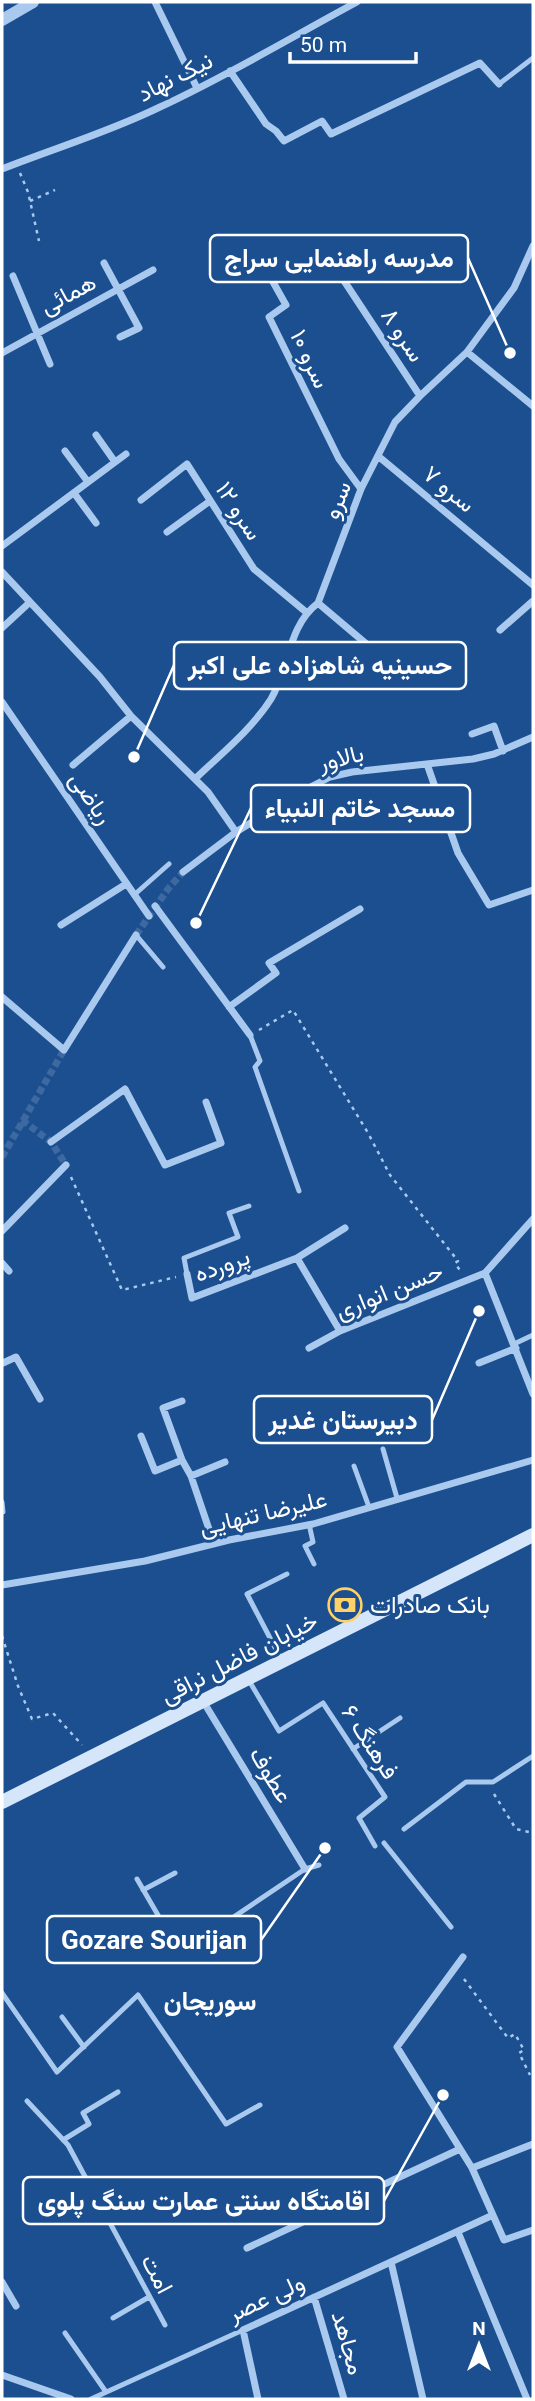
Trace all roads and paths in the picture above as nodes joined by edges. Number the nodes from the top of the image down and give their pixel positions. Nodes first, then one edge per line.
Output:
1 (33, 2) edge
2 (155, 2) edge
3 (357, 2) edge
4 (2, 20) edge
5 (533, 58) edge
6 (230, 71) junction
7 (499, 84) joint
8 (197, 88) junction
9 (17, 163) junction
10 (2, 169) edge
11 (55, 190) dead end
12 (30, 201) junction
13 (39, 241) dead end
14 (533, 246) edge
15 (255, 250) dead end
16 (331, 261) dead end
17 (104, 262) dead end
18 (530, 267) edge
19 (153, 270) dead end
20 (13, 276) dead end
21 (118, 289) junction
22 (37, 333) junction
23 (120, 337) dead end
24 (467, 352) junction
25 (2, 353) edge
26 (50, 364) dead end
27 (420, 396) junction
28 (533, 406) edge
29 (96, 435) dead end
30 (65, 451) dead end
31 (126, 454) dead end
32 (378, 456) junction
33 (115, 462) junction
34 (88, 482) junction
35 (361, 489) junction
36 (74, 492) junction
37 (141, 500) dead end
38 (210, 501) junction
39 (96, 523) dead end
40 (167, 532) dead end
41 (2, 546) edge
42 (2, 572) edge
43 (533, 585) edge
44 (533, 601) edge
45 (29, 603) junction
46 (318, 603) junction
47 (306, 612) junction
48 (2, 628) edge
49 (500, 630) dead end
50 (370, 647) dead end
51 (2, 702) edge
52 (131, 716) junction
53 (472, 734) dead end
54 (533, 737) edge
55 (503, 751) junction
56 (427, 764) junction
57 (73, 765) dead end
58 (196, 778) junction
59 (236, 832) junction
60 (169, 864) dead end
61 (183, 872) tunnel mouth
62 (126, 884) junction
63 (532, 892) edge
64 (135, 895) junction
65 (155, 906) dead end
66 (360, 909) dead end
67 (149, 916) dead end
68 (61, 925) dead end
69 (136, 935) joint
70 (163, 967) dead end
71 (2, 997) edge
72 (229, 1007) junction
73 (250, 1035) junction
74 (206, 1102) dead end
75 (51, 1142) dead end
76 (66, 1165) joint
77 (299, 1191) dead end
78 (249, 1206) dead end
79 (533, 1219) edge
80 (345, 1228) dead end
81 (2, 1231) edge
82 (297, 1258) junction
83 (2, 1263) edge
84 (9, 1271) dead end
85 (485, 1273) junction
86 (187, 1274) junction
87 (466, 1281) junction
88 (340, 1331) junction
89 (533, 1335) edge
90 (515, 1346) junction
91 (309, 1348) dead end
92 (2, 1362) edge
93 (479, 1363) dead end
94 (533, 1394) edge
95 (40, 1399) dead end
96 (182, 1401) dead end
97 (141, 1436) dead end
98 (383, 1449) dead end
99 (182, 1460) junction
100 (531, 1460) edge
101 (225, 1462) dead end
102 (354, 1466) dead end
103 (533, 1471) edge
104 (191, 1476) junction
105 (397, 1499) junction
106 (2, 1502) edge
107 (369, 1507) junction
108 (3, 1511) edge
109 (309, 1524) junction
110 (533, 1535) edge
111 (214, 1544) junction
112 (314, 1564) dead end
113 (287, 1574) dead end
114 (2, 1585) edge
115 (2, 1636) edge
116 (282, 1661) junction
117 (248, 1679) junction
118 (203, 1701) junction
119 (400, 1718) dead end
120 (353, 1749) junction
121 (533, 1756) edge
122 (92, 1757) junction
123 (487, 1782) junction
124 (2, 1802) edge
125 (404, 1829) dead end
126 (533, 1833) edge
127 (384, 1843) dead end
128 (375, 1846) dead end
129 (319, 1866) dead end
130 (305, 1869) junction
131 (175, 1873) dead end
132 (136, 1879) dead end
133 (143, 1890) junction
134 (451, 1927) dead end
135 (463, 1957) dead end
136 (455, 1968) junction
137 (2, 1993) edge
138 (62, 2017) dead end
139 (84, 2047) junction
140 (530, 2074) dead end
141 (118, 2092) dead end
142 (27, 2101) dead end
143 (260, 2105) dead end
144 (63, 2140) junction
145 (533, 2144) edge
146 (460, 2149) junction
147 (472, 2168) junction
148 (493, 2215) junction
149 (533, 2230) edge
150 (458, 2232) junction
151 (247, 2248) dead end
152 (391, 2262) junction
153 (2, 2282) edge
154 (149, 2297) junction
155 (314, 2297) junction
156 (16, 2306) dead end
157 (113, 2318) dead end
158 (165, 2325) dead end
159 (243, 2330) junction
160 (65, 2333) dead end
161 (2, 2375) edge
162 (106, 2392) junction
163 (71, 2399) edge
164 (91, 2399) edge
165 (258, 2399) edge
166 (344, 2399) edge
167 (424, 2399) edge
168 (527, 2399) edge

1 - 4 street
2 - 8 street
3 - 6 street, نیک نهاد
5 - 7 lane
6 - 7 street
6 - 8 street, نیک نهاد
8 - 9 street, نیک نهاد
9 - 10 street, نیک نهاد
9 - 12 path
11 - 12 path
12 - 13 path
14 - 18 street, سرو
15 - 35 street, سرو ۱۰
16 - 27 street, سرو ۸
17 - 21 street
18 - 24 street, سرو
19 - 21 street, همائی
20 - 22 street
21 - 22 street, همائی
21 - 23 street
22 - 25 street, همائی
22 - 26 street
24 - 27 street, سرو
24 - 28 street
27 - 32 street, سرو
29 - 33 street
30 - 34 street
31 - 33 street
32 - 35 street, سرو
32 - 43 street, سرو ۷
33 - 34 street
34 - 36 street
35 - 46 street, سرو
36 - 39 street
36 - 41 street
37 - 38 street, سرو ۱۲
38 - 40 street
38 - 47 street, سرو ۱۲
42 - 45 street
44 - 49 street
45 - 48 street
45 - 52 street
46 - 47 street
46 - 50 street
47 - 58 street
51 - 62 street, ریاضی
52 - 57 street
52 - 58 street
53 - 55 street
54 - 55 street, بالاور
55 - 56 street, بالاور
56 - 59 street, بالاور
56 - 63 street
58 - 59 street
59 - 61 street, بالاور
60 - 64 lane
62 - 64 street, ریاضی
62 - 68 street
64 - 67 street, ریاضی
65 - 72 street
66 - 72 street
69 - 70 lane
69 - 71 street
72 - 73 street
73 - 77 lane
73 - 87 path
74 - 75 street
76 - 81 street
76 - 86 path, پرورده
78 - 86 lane
79 - 85 street
80 - 82 street, پرورده
82 - 86 street, پرورده
82 - 88 street
83 - 84 street
85 - 87 street, حسن انواری
85 - 90 street
87 - 88 street, حسن انواری
88 - 91 street, حسن انواری
89 - 90 lane
90 - 93 street
90 - 94 street
92 - 95 street
96 - 99 street
97 - 99 street
98 - 105 lane
99 - 104 street
100 - 103 street
100 - 105 street, علیرضا تنهایی
101 - 104 street
102 - 107 lane
104 - 111 street
105 - 107 street, علیرضا تنهایی
106 - 108 lane
107 - 109 street, علیرضا تنهایی
109 - 111 street, علیرضا تنهایی
109 - 112 lane
110 - 116 main road, خیابان فاضل نراقی
111 - 114 street, علیرضا تنهایی
113 - 116 lane
115 - 122 path
116 - 117 main road, خیابان فاضل نراقی
117 - 118 main road, خیابان فاضل نراقی
117 - 120 lane, فرهنگ ۶
118 - 122 main road, خیابان فاضل نراقی
118 - 130 street, عطوف
119 - 120 lane
120 - 128 lane, فرهنگ ۶
121 - 123 lane
122 - 124 main road, خیابان فاضل نراقی
123 - 125 lane
123 - 126 path
127 - 134 lane
129 - 130 lane
130 - 133 lane
131 - 133 lane
132 - 133 lane
135 - 136 street
136 - 140 path
136 - 146 street
137 - 139 lane
138 - 139 lane
139 - 143 lane
141 - 144 lane
142 - 144 lane, امت
144 - 154 lane, امت
145 - 147 street
146 - 147 street
146 - 151 street
147 - 148 street
148 - 149 street
148 - 150 street, ولی عصر
150 - 152 street, ولی عصر
150 - 168 street
152 - 155 street, ولی عصر
152 - 167 street
153 - 156 street
154 - 157 lane
154 - 158 lane, امت
155 - 159 street, ولی عصر
155 - 166 street, مجاهد
159 - 162 lane, ولی عصر
159 - 165 street
160 - 162 lane
161 - 163 street
162 - 164 lane, ولی عصر

